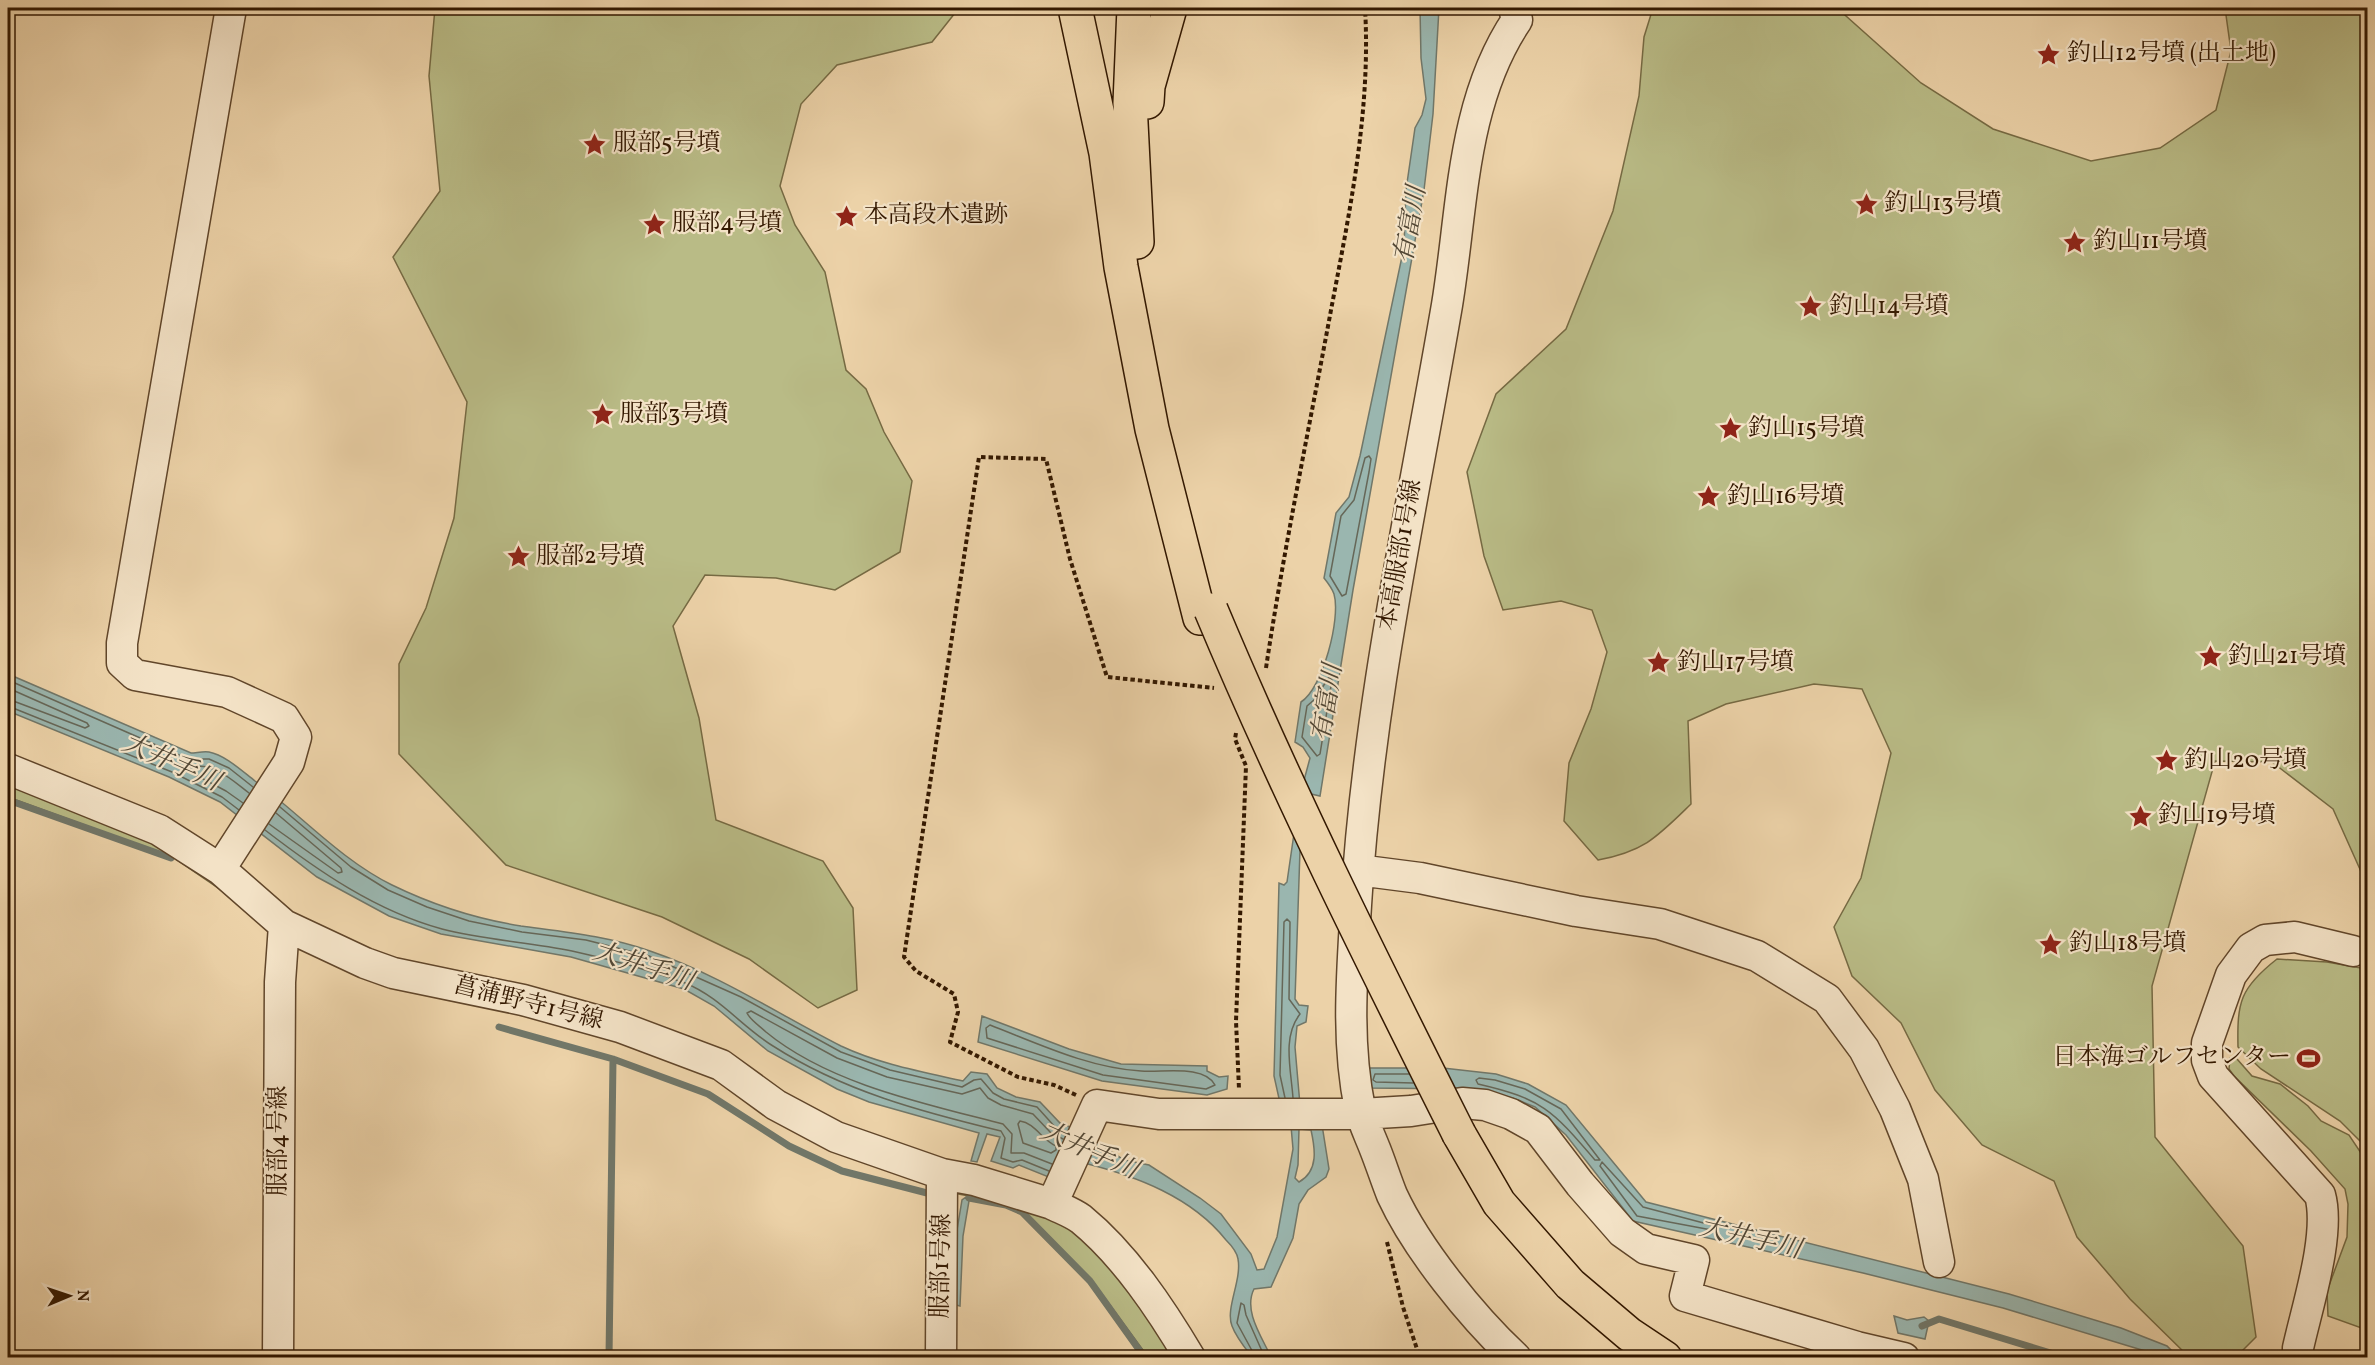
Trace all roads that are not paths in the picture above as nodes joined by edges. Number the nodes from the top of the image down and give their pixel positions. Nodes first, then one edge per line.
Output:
1 (231, 8) edge
2 (1075, 8) edge
3 (1112, 8) edge
4 (1134, 8) edge
5 (1170, 8) edge
6 (1519, 12) edge
7 (1106, 153) junction
8 (1139, 267) junction
9 (1206, 614) junction
10 (8, 769) edge
11 (227, 860) junction
12 (1358, 870) junction
13 (284, 925) junction
14 (2353, 951) dead end
15 (1354, 1113) junction
16 (1453, 1137) junction
17 (942, 1174) junction
18 (1055, 1198) junction
19 (1939, 1262) dead end
20 (1855, 1352) edge
21 (278, 1358) edge
22 (941, 1358) edge
23 (1190, 1358) edge
24 (1516, 1358) edge
25 (1640, 1358) edge
26 (1665, 1358) edge
27 (1905, 1358) edge
28 (2298, 1358) edge

1 - 11 street
2 - 7 highway
3 - 7 highway
4 - 8 highway
5 - 8 highway
6 - 12 street, 本高服部1号線
7 - 9 highway
8 - 9 highway
9 - 16 highway, bridge
10 - 11 street, 菖蒲野寺1号線
11 - 13 street, 菖蒲野寺1号線
12 - 15 street, 本高服部1号線
12 - 19 street
13 - 17 street, 菖蒲野寺1号線
13 - 21 street, 服部4号線
14 - 28 street
15 - 18 street
15 - 20 street
15 - 24 street, 本高服部1号線
16 - 25 highway
16 - 26 highway
17 - 18 street, 菖蒲野寺1号線
17 - 22 street, 服部1号線
18 - 23 street, 菖蒲野寺1号線
20 - 27 street

